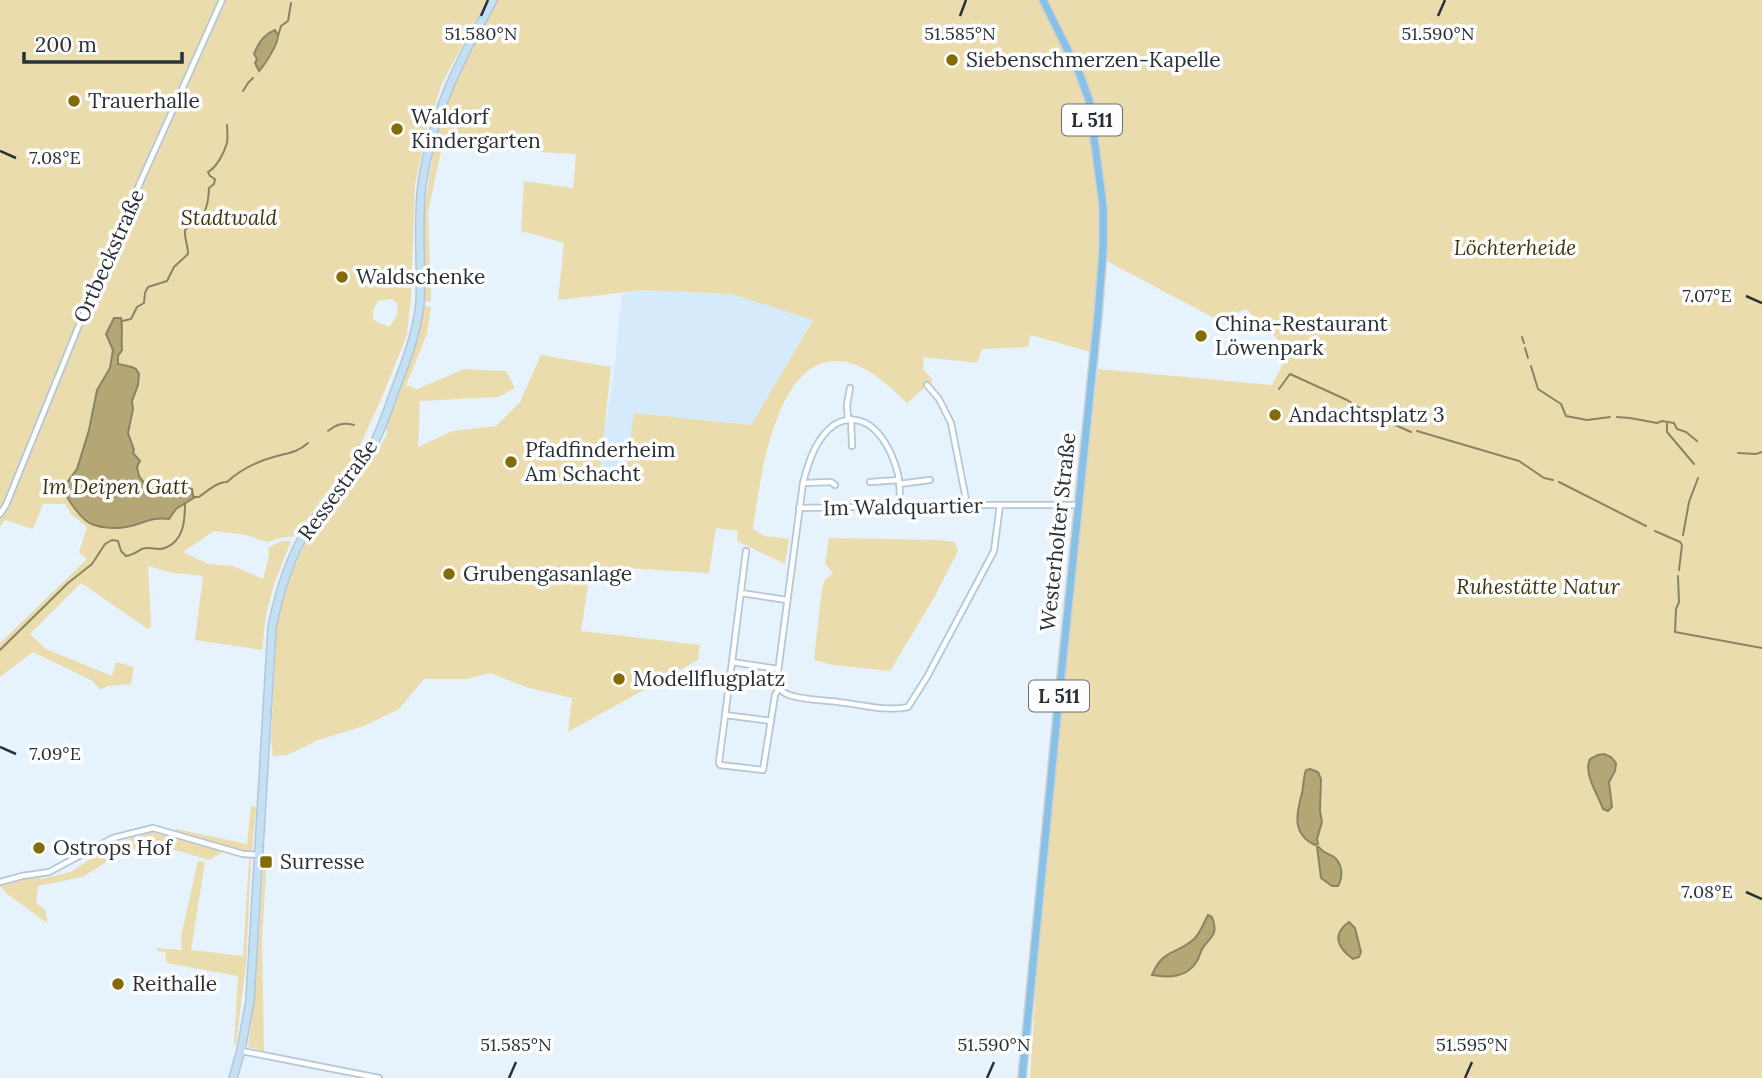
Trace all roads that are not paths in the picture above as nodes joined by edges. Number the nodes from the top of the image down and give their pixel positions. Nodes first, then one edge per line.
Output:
1 (222, 0) edge
2 (493, 0) edge
3 (1043, 0) edge
4 (927, 386) dead end
5 (850, 388) dead end
6 (850, 419) junction
7 (852, 446) dead end
8 (930, 480) dead end
9 (870, 482) dead end
10 (899, 482) junction
11 (803, 483) junction
12 (835, 485) dead end
13 (967, 505) junction
14 (1000, 505) junction
15 (1079, 505) junction
16 (900, 506) junction
17 (799, 508) junction
18 (0, 514) edge
19 (746, 551) dead end
20 (741, 593) junction
21 (787, 600) junction
22 (732, 663) junction
23 (778, 669) junction
24 (779, 688) junction
25 (725, 715) junction
26 (771, 722) junction
27 (259, 856) junction
28 (0, 883) edge
29 (241, 1050) junction
30 (233, 1078) edge
31 (379, 1078) edge
32 (1022, 1078) edge

1 - 18 street, Ortbeckstraße
2 - 27 main road, Ressestraße
3 - 15 main road, Westerholter Straße / L 511
4 - 13 street
5 - 6 street
6 - 7 street
6 - 10 street
6 - 11 street
8 - 10 street
9 - 10 street
10 - 16 street
11 - 12 street
11 - 17 street
13 - 14 street, Im Waldquartier
13 - 16 street, Im Waldquartier
14 - 15 street, Im Waldquartier
14 - 24 street, Im Waldquartier
15 - 32 main road, Westerholter Straße / L 511
16 - 17 street, Im Waldquartier
17 - 21 street, Im Waldquartier
19 - 20 street
20 - 21 street
20 - 22 street
21 - 23 street, Im Waldquartier
22 - 23 street
22 - 25 street
23 - 24 street, Im Waldquartier
24 - 26 street
25 - 26 street
25 - 26 street
27 - 28 street
27 - 29 main road, Ressestraße
29 - 30 main road, Ressestraße
29 - 31 street

